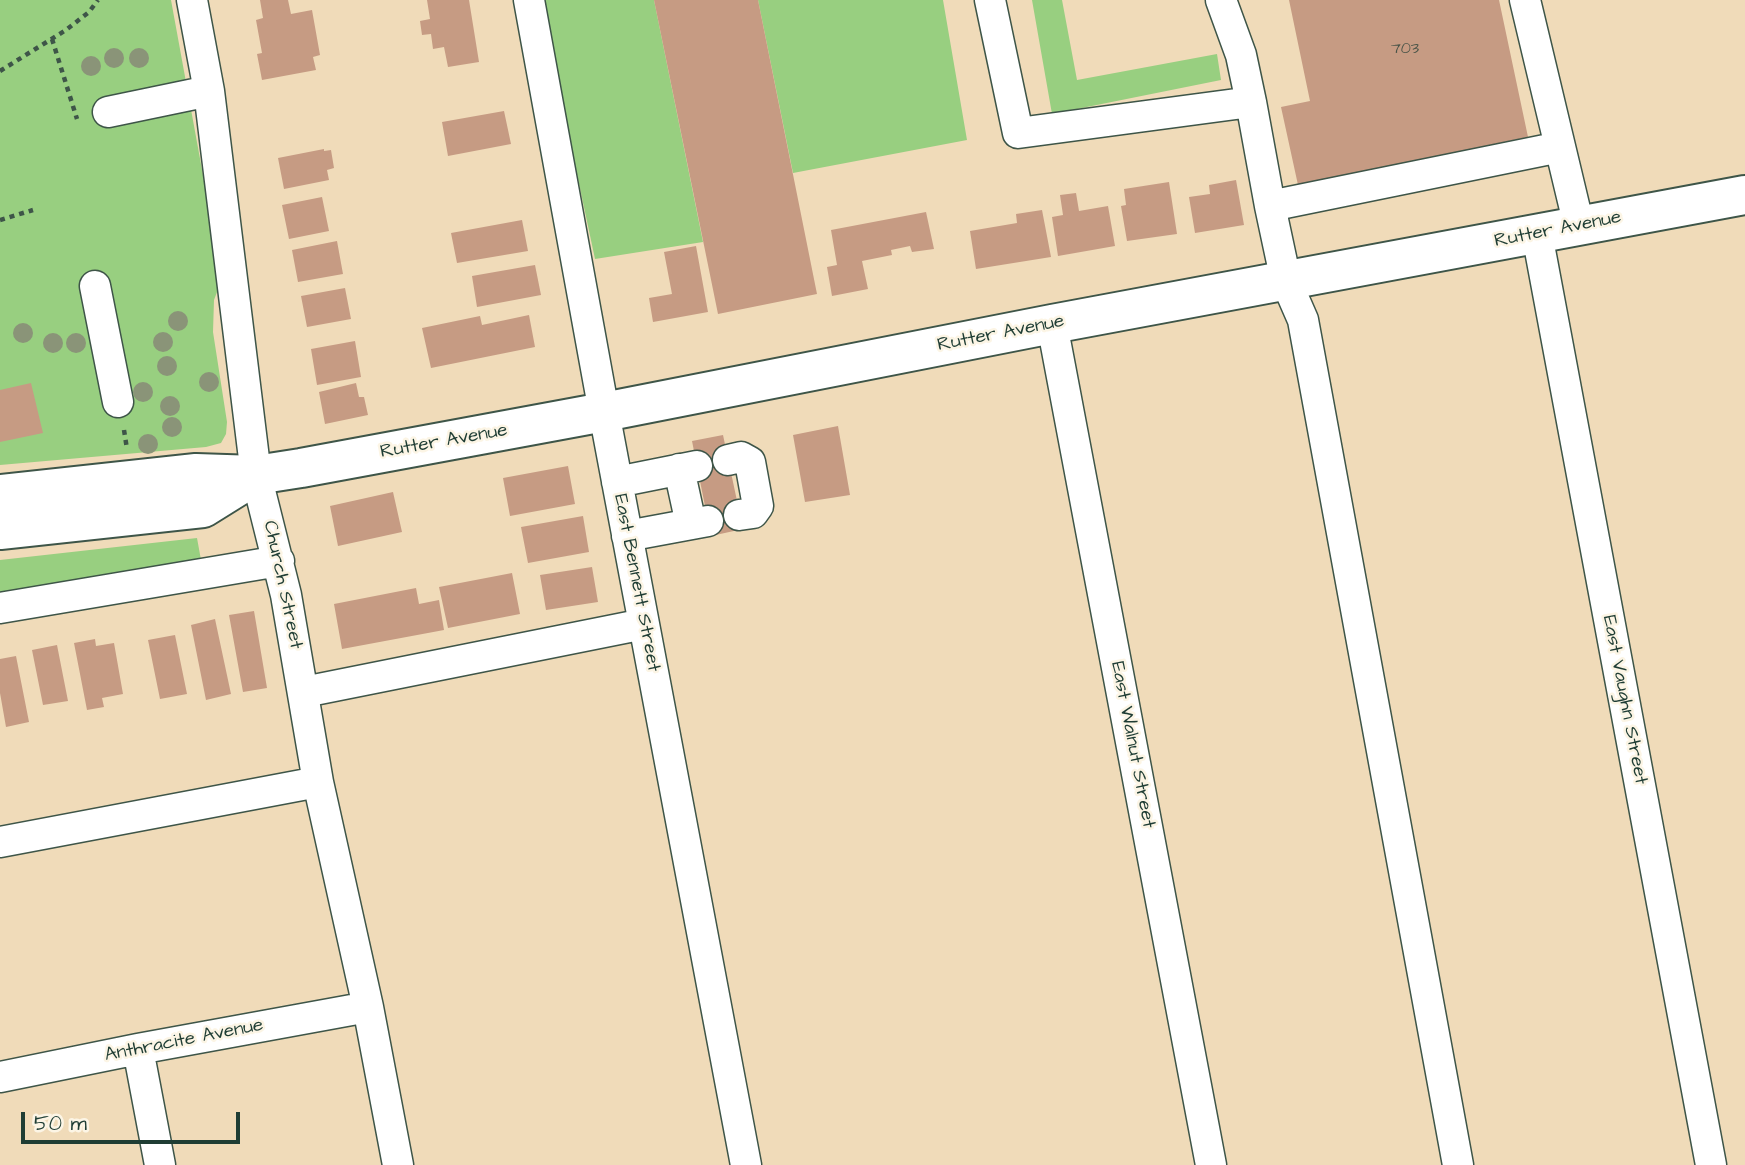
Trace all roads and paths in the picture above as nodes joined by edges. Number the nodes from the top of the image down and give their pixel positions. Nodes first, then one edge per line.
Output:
1 (98, 0) edge
2 (192, 0) edge
3 (529, 0) edge
4 (990, 0) edge
5 (1221, 0) edge
6 (1525, 0) edge
7 (52, 39) junction
8 (0, 71) edge
9 (209, 91) junction
10 (1251, 102) junction
11 (108, 112) dead end
12 (77, 119) dead end
13 (1560, 147) junction
14 (1745, 195) edge
15 (1270, 206) junction
16 (33, 210) dead end
17 (0, 220) edge
18 (1579, 226) junction
19 (1537, 234) junction
20 (1286, 281) junction
21 (95, 286) dead end
22 (1052, 324) junction
23 (118, 402) dead end
24 (604, 412) junction
25 (729, 460) dead end
26 (256, 474) junction
27 (617, 482) junction
28 (0, 494) edge
29 (739, 515) dead end
30 (0, 530) edge
31 (627, 536) junction
32 (279, 561) junction
33 (0, 608) edge
34 (644, 624) junction
35 (303, 692) junction
36 (318, 782) junction
37 (0, 842) edge
38 (368, 1007) junction
39 (138, 1049) junction
40 (0, 1077) edge
41 (160, 1165) edge
42 (398, 1165) edge
43 (746, 1165) edge
44 (1211, 1165) edge
45 (1458, 1165) edge
46 (1711, 1165) edge

1 - 7 path
2 - 9 street, Church Street
3 - 24 street, East Bennett Street
4 - 10 street
5 - 10 street
6 - 13 street
7 - 8 path
7 - 12 path
9 - 11 street
9 - 26 street, Church Street
10 - 15 street
13 - 15 street
13 - 18 street
14 - 18 main road, Rutter Avenue
15 - 20 street
16 - 17 path
18 - 19 main road, Rutter Avenue
19 - 20 main road, Rutter Avenue
19 - 46 street, East Vaughn Street
20 - 22 main road, Rutter Avenue
20 - 45 street
21 - 23 street
22 - 24 main road, Rutter Avenue
22 - 44 street, East Walnut Street
24 - 26 main road, Rutter Avenue
24 - 27 street, East Bennett Street
25 - 29 street
26 - 28 main road, Rutter Avenue
26 - 30 main road, Rutter Avenue
26 - 32 street, Church Street
27 - 31 street, East Bennett Street
27 - 31 street
31 - 34 street, East Bennett Street
32 - 33 street
32 - 35 street, Church Street
34 - 35 street
34 - 43 street, East Bennett Street
35 - 36 street, Church Street
36 - 37 street
36 - 38 street, Church Street
38 - 39 street, Anthracite Avenue
38 - 42 street, Church Street
39 - 40 street, Anthracite Avenue
39 - 41 street

